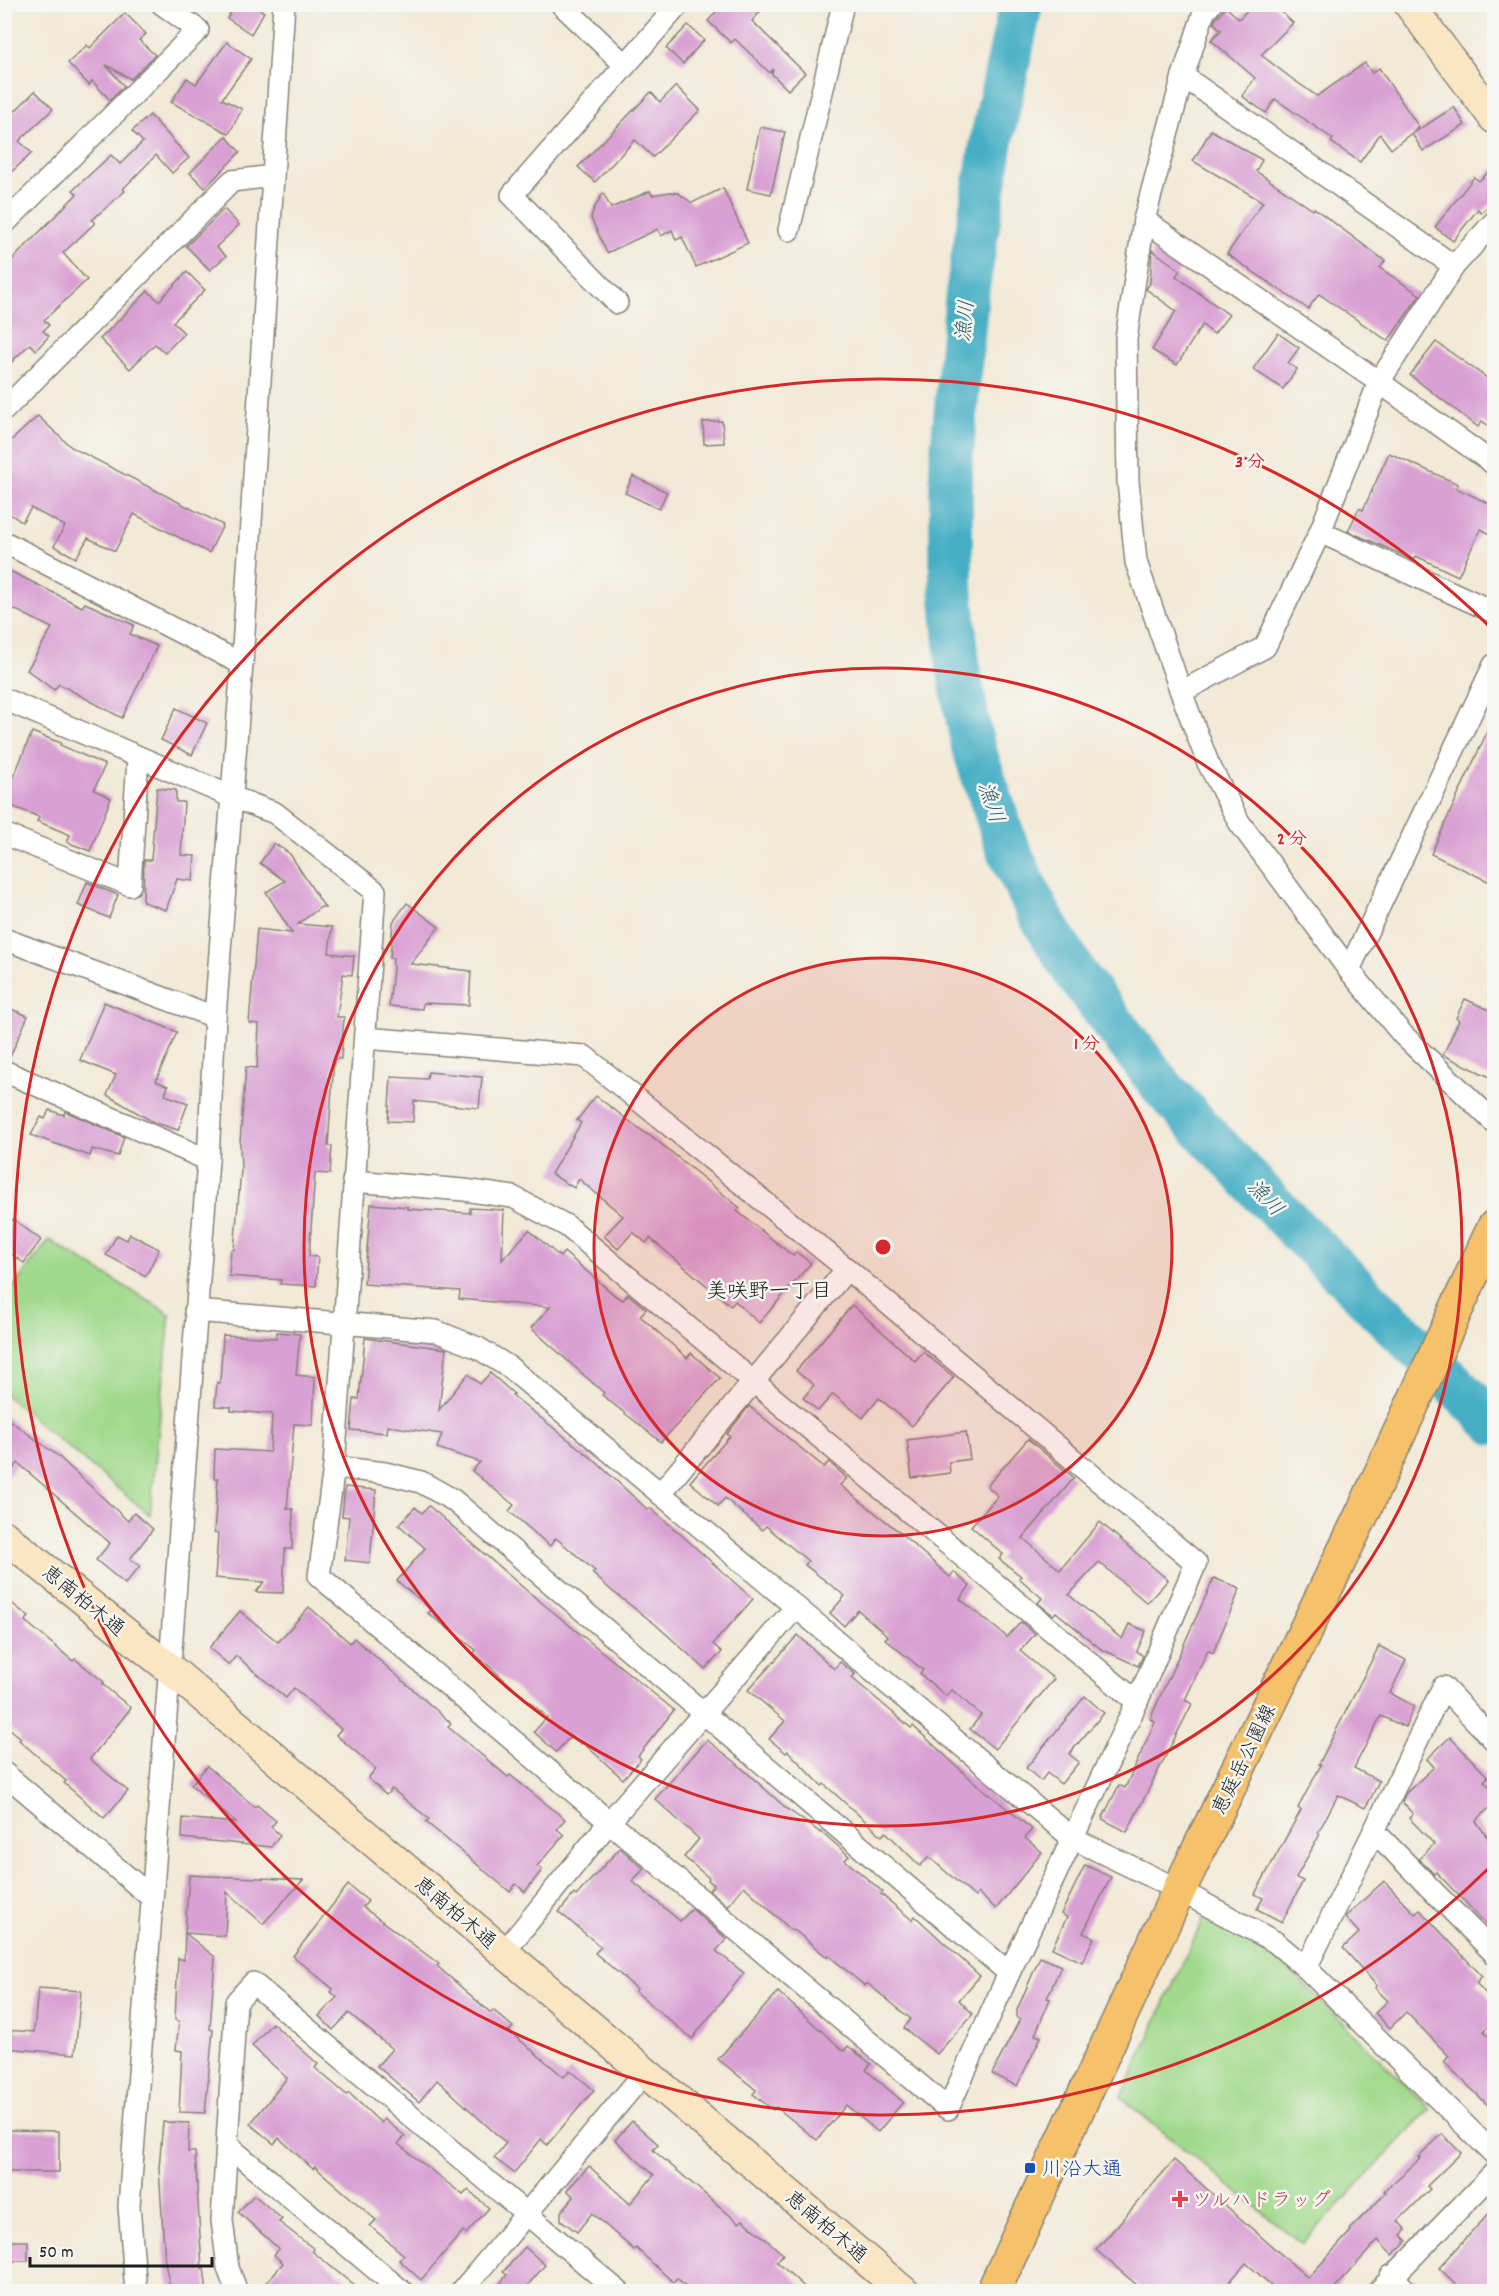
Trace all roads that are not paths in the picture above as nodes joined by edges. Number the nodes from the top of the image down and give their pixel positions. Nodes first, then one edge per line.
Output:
1 (162, 4) edge
2 (284, 4) edge
3 (561, 4) edge
4 (679, 4) edge
5 (843, 4) edge
6 (1211, 4) edge
7 (1409, 4) edge
8 (625, 65) junction
9 (1183, 76) junction
10 (1494, 118) edge
11 (273, 176) junction
12 (1144, 220) junction
13 (1494, 222) edge
14 (4, 224) edge
15 (789, 230) dead end
16 (1454, 266) junction
17 (617, 303) dead end
18 (1379, 382) junction
19 (4, 410) edge
20 (1494, 464) edge
21 (1320, 532) junction
22 (4, 542) edge
23 (1494, 612) edge
24 (242, 664) junction
25 (1494, 665) edge
26 (1181, 692) junction
27 (4, 699) edge
28 (138, 758) junction
29 (232, 797) junction
30 (4, 834) edge
31 (7, 947) edge
32 (1349, 970) junction
33 (215, 1017) junction
34 (365, 1038) junction
35 (4, 1071) edge
36 (1494, 1122) edge
37 (208, 1160) junction
38 (353, 1181) junction
39 (1494, 1227) edge
40 (847, 1269) junction
41 (195, 1311) junction
42 (343, 1323) junction
43 (752, 1382) junction
44 (334, 1467) junction
45 (660, 1494) junction
46 (4, 1536) edge
47 (796, 1607) junction
48 (169, 1668) junction
49 (1137, 1702) junction
50 (703, 1712) junction
51 (1494, 1740) edge
52 (4, 1773) edge
53 (610, 1821) junction
54 (1374, 1831) junction
55 (1072, 1838) junction
56 (1179, 1890) junction
57 (151, 1897) junction
58 (504, 1952) junction
59 (1494, 1953) edge
60 (1306, 1968) junction
61 (1009, 1973) junction
62 (646, 2071) junction
63 (227, 2145) junction
64 (1494, 2154) edge
65 (1494, 2173) edge
66 (525, 2213) junction
67 (1384, 2284) edge
68 (136, 2292) edge
69 (237, 2292) edge
70 (403, 2292) edge
71 (461, 2292) edge
72 (619, 2292) edge
73 (904, 2292) edge
74 (993, 2292) edge
75 (1408, 2292) edge

1 - 14 street
2 - 11 street
3 - 8 street
4 - 8 street
5 - 15 street
6 - 9 street
7 - 10 street
8 - 17 street
9 - 12 street
9 - 16 street
11 - 19 street
11 - 24 street
12 - 18 street
12 - 26 street
13 - 16 street
16 - 18 street
18 - 20 street
18 - 21 street
21 - 23 street
21 - 26 street
22 - 24 street
24 - 29 street
25 - 32 street
26 - 32 street
27 - 28 street
28 - 29 street
28 - 30 street
29 - 33 street
29 - 34 street
31 - 33 street
32 - 36 street
33 - 37 street
34 - 38 street
34 - 40 street
35 - 37 street
37 - 41 street
38 - 42 street
38 - 43 street
39 - 56 main road, 恵庭岳公園線
40 - 43 street
40 - 49 street
41 - 42 street
41 - 48 street
42 - 44 street
42 - 45 street
43 - 45 street
43 - 49 street
44 - 50 street
44 - 53 street
45 - 47 street
46 - 48 street, 恵南柏木通
47 - 50 street
47 - 55 street
48 - 57 street
48 - 58 street, 恵南柏木通
49 - 55 street
50 - 53 street
50 - 61 street
51 - 54 street
52 - 57 street
53 - 58 street
53 - 61 street
54 - 59 street
54 - 60 street
55 - 56 street
55 - 61 street
56 - 60 street
56 - 74 main road, 恵庭岳公園線
57 - 68 street
58 - 62 street, 恵南柏木通
60 - 64 street
62 - 66 street
62 - 73 street, 恵南柏木通
63 - 66 street
63 - 69 street
63 - 70 street
65 - 67 street
66 - 71 street
66 - 72 street
67 - 75 street

